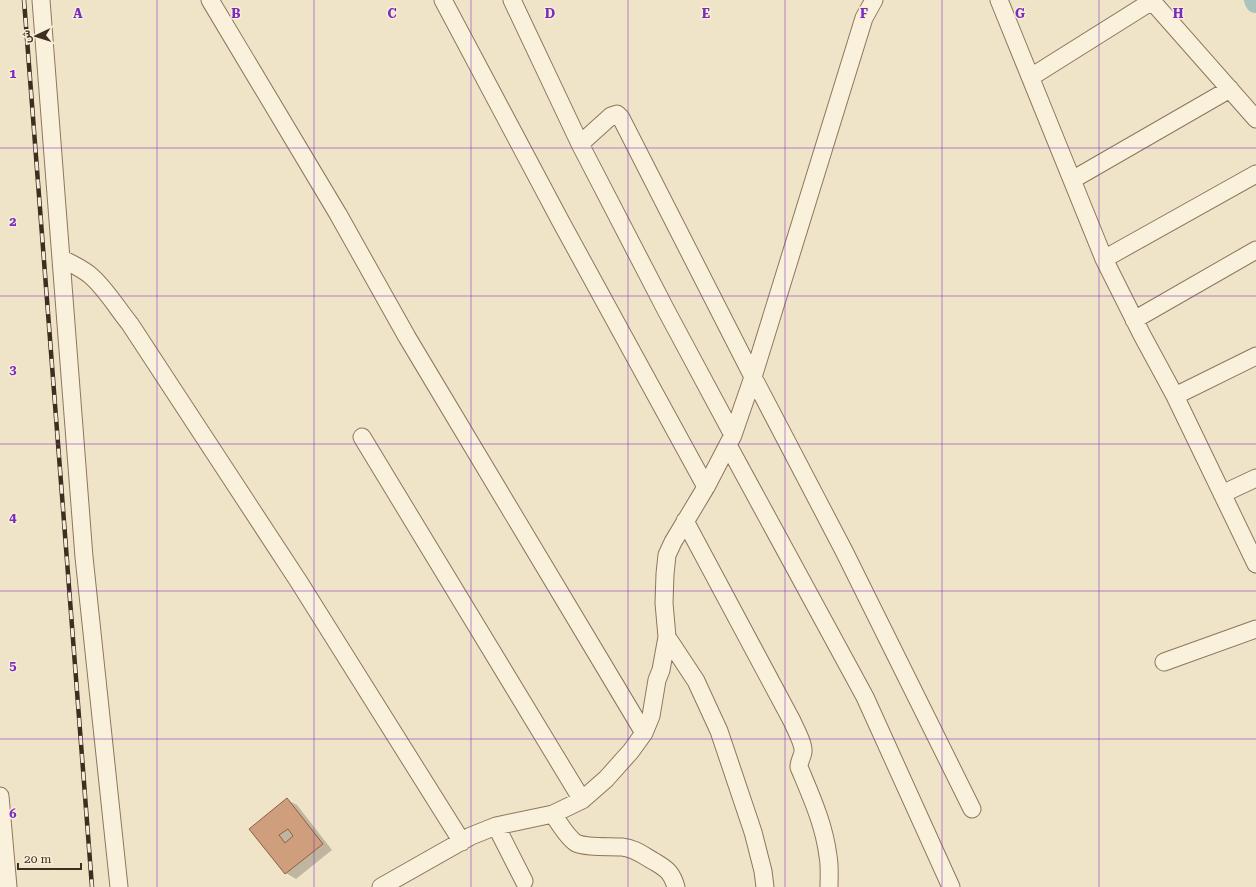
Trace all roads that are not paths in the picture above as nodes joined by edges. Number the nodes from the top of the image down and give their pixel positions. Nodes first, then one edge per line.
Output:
1 (41, 0) edge
2 (210, 0) edge
3 (443, 0) edge
4 (512, 0) edge
5 (874, 0) edge
6 (999, 0) edge
7 (1151, 1) edge
8 (1031, 77) junction
9 (1230, 89) junction
10 (1256, 119) edge
11 (580, 144) junction
12 (1256, 174) edge
13 (1072, 180) junction
14 (1256, 250) edge
15 (61, 258) junction
16 (1104, 259) junction
17 (1134, 320) junction
18 (1256, 356) edge
19 (753, 377) junction
20 (1175, 396) junction
21 (362, 437) dead end
22 (731, 440) junction
23 (1256, 478) edge
24 (706, 487) junction
25 (1222, 494) junction
26 (685, 521) junction
27 (1256, 564) edge
28 (1256, 629) edge
29 (667, 637) junction
30 (1164, 662) dead end
31 (644, 733) junction
32 (0, 796) edge
33 (582, 800) junction
34 (972, 808) dead end
35 (553, 814) junction
36 (496, 826) junction
37 (462, 842) junction
38 (521, 885) edge
39 (8, 887) edge
40 (118, 887) edge
41 (381, 887) edge
42 (676, 887) edge
43 (765, 887) edge
44 (829, 887) edge
45 (951, 887) edge

1 - 15 street
2 - 31 street
3 - 24 street
4 - 11 street
5 - 19 street
6 - 8 street
7 - 8 street
7 - 9 street
8 - 13 street
9 - 10 street
9 - 13 street
11 - 19 street
11 - 22 street
12 - 16 street
13 - 16 street
14 - 17 street
15 - 37 street
15 - 40 street
16 - 17 street
17 - 20 street
18 - 20 street
19 - 22 street
19 - 34 street
20 - 25 street
21 - 33 street
22 - 24 street
22 - 45 street
23 - 25 street
24 - 26 street
25 - 27 street
26 - 29 street
26 - 44 street
28 - 30 street
29 - 31 street
29 - 43 street
31 - 33 street
32 - 39 street
33 - 35 street
35 - 36 street
35 - 42 street
36 - 37 street
36 - 38 street
37 - 41 street

